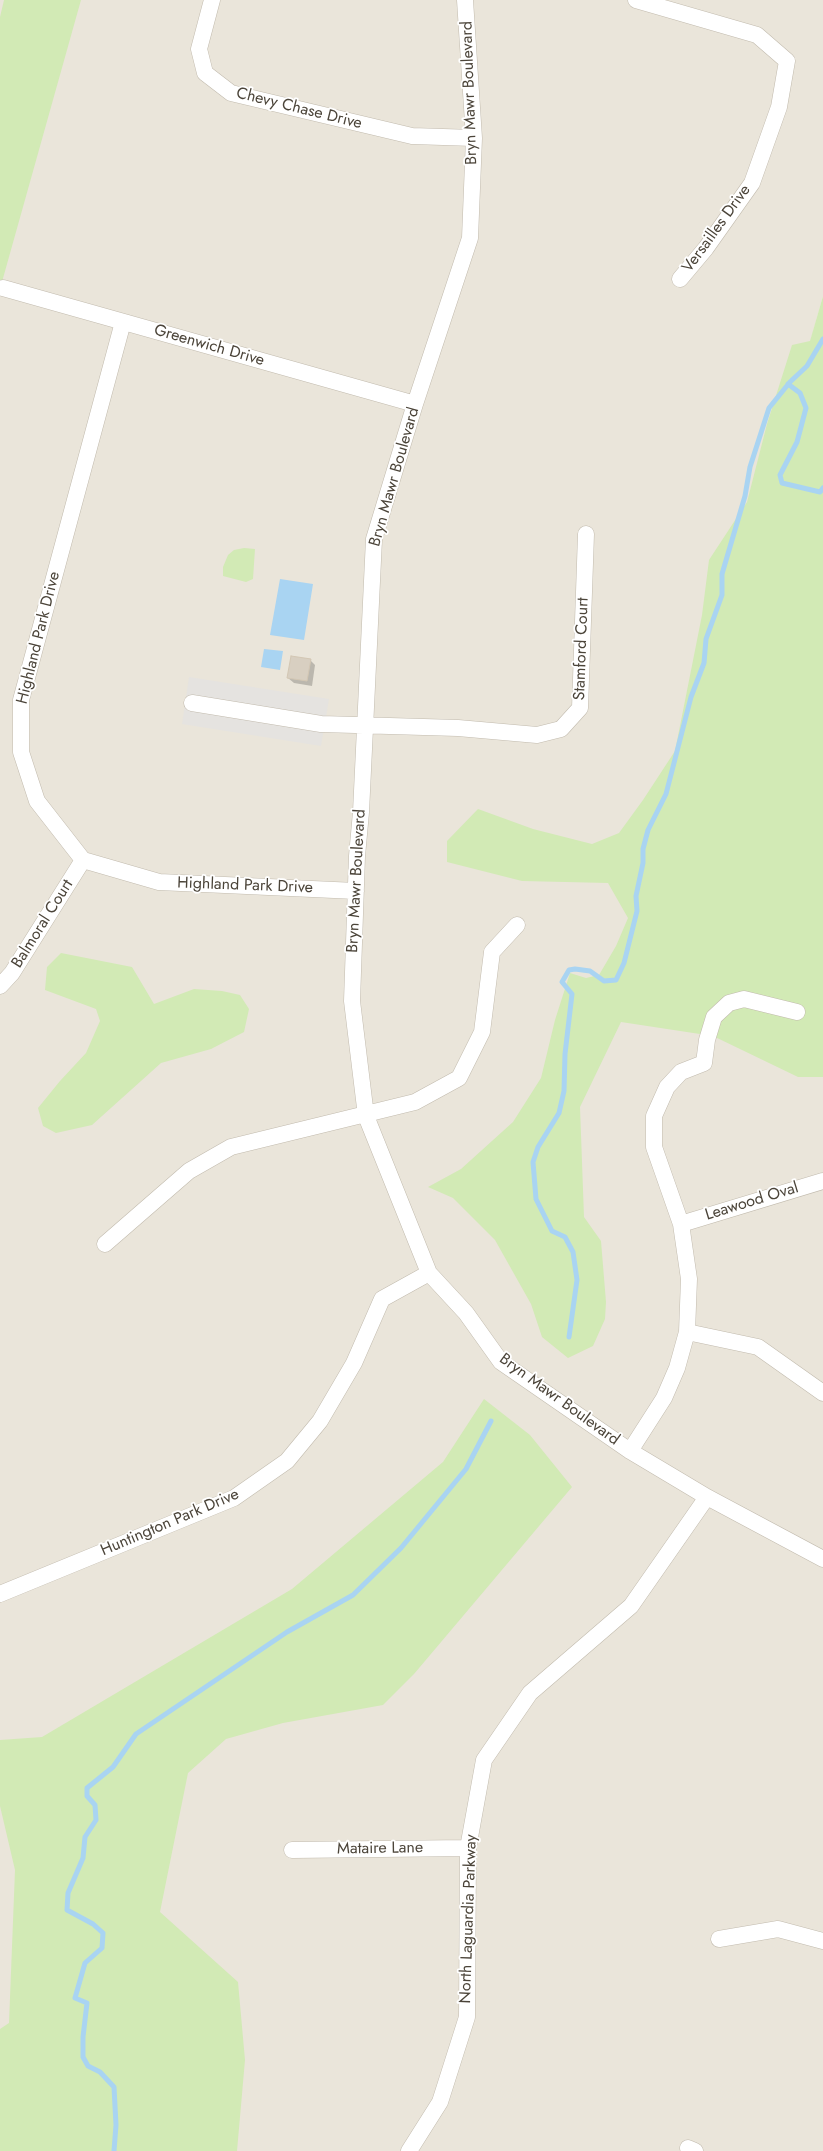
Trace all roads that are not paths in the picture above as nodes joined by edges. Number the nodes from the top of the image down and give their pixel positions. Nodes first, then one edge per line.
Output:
1 (212, 0) edge
2 (465, 0) edge
3 (636, 0) edge
4 (474, 138) junction
5 (680, 279) dead end
6 (3, 288) dead end
7 (122, 322) junction
8 (415, 404) junction
9 (586, 534) dead end
10 (192, 703) dead end
11 (365, 725) junction
12 (83, 860) junction
13 (356, 891) junction
14 (517, 925) dead end
15 (0, 986) edge
16 (797, 1012) dead end
17 (366, 1116) junction
18 (823, 1181) edge
19 (681, 1224) junction
20 (105, 1244) dead end
21 (429, 1273) junction
22 (687, 1332) junction
23 (823, 1393) edge
24 (630, 1451) junction
25 (707, 1496) junction
26 (823, 1559) edge
27 (0, 1594) edge
28 (468, 1848) junction
29 (292, 1850) dead end
30 (719, 1939) dead end
31 (823, 1941) edge
32 (409, 2151) edge

1 - 4 street, Chevy Chase Drive
2 - 4 street, Bryn Mawr Boulevard
3 - 5 street, Versailles Drive
4 - 8 street, Bryn Mawr Boulevard
6 - 7 street, Greenwich Drive
7 - 8 street, Greenwich Drive
7 - 12 street, Highland Park Drive
8 - 11 street, Bryn Mawr Boulevard
9 - 11 street, Stamford Court
10 - 11 street, Stamford Court
11 - 13 street, Bryn Mawr Boulevard
12 - 13 street, Highland Park Drive
12 - 15 street, Balmoral Court
13 - 17 street, Bryn Mawr Boulevard
14 - 17 street
16 - 19 street
17 - 20 street
17 - 21 street, Bryn Mawr Boulevard
18 - 19 street, Leawood Oval
19 - 22 street
21 - 24 street, Bryn Mawr Boulevard
21 - 27 street, Huntington Park Drive
22 - 23 street
22 - 24 street
24 - 25 street, Bryn Mawr Boulevard
25 - 26 street, Bryn Mawr Boulevard
25 - 28 street, North Laguardia Parkway
28 - 29 street, Mataire Lane
28 - 32 street, North Laguardia Parkway
30 - 31 street

